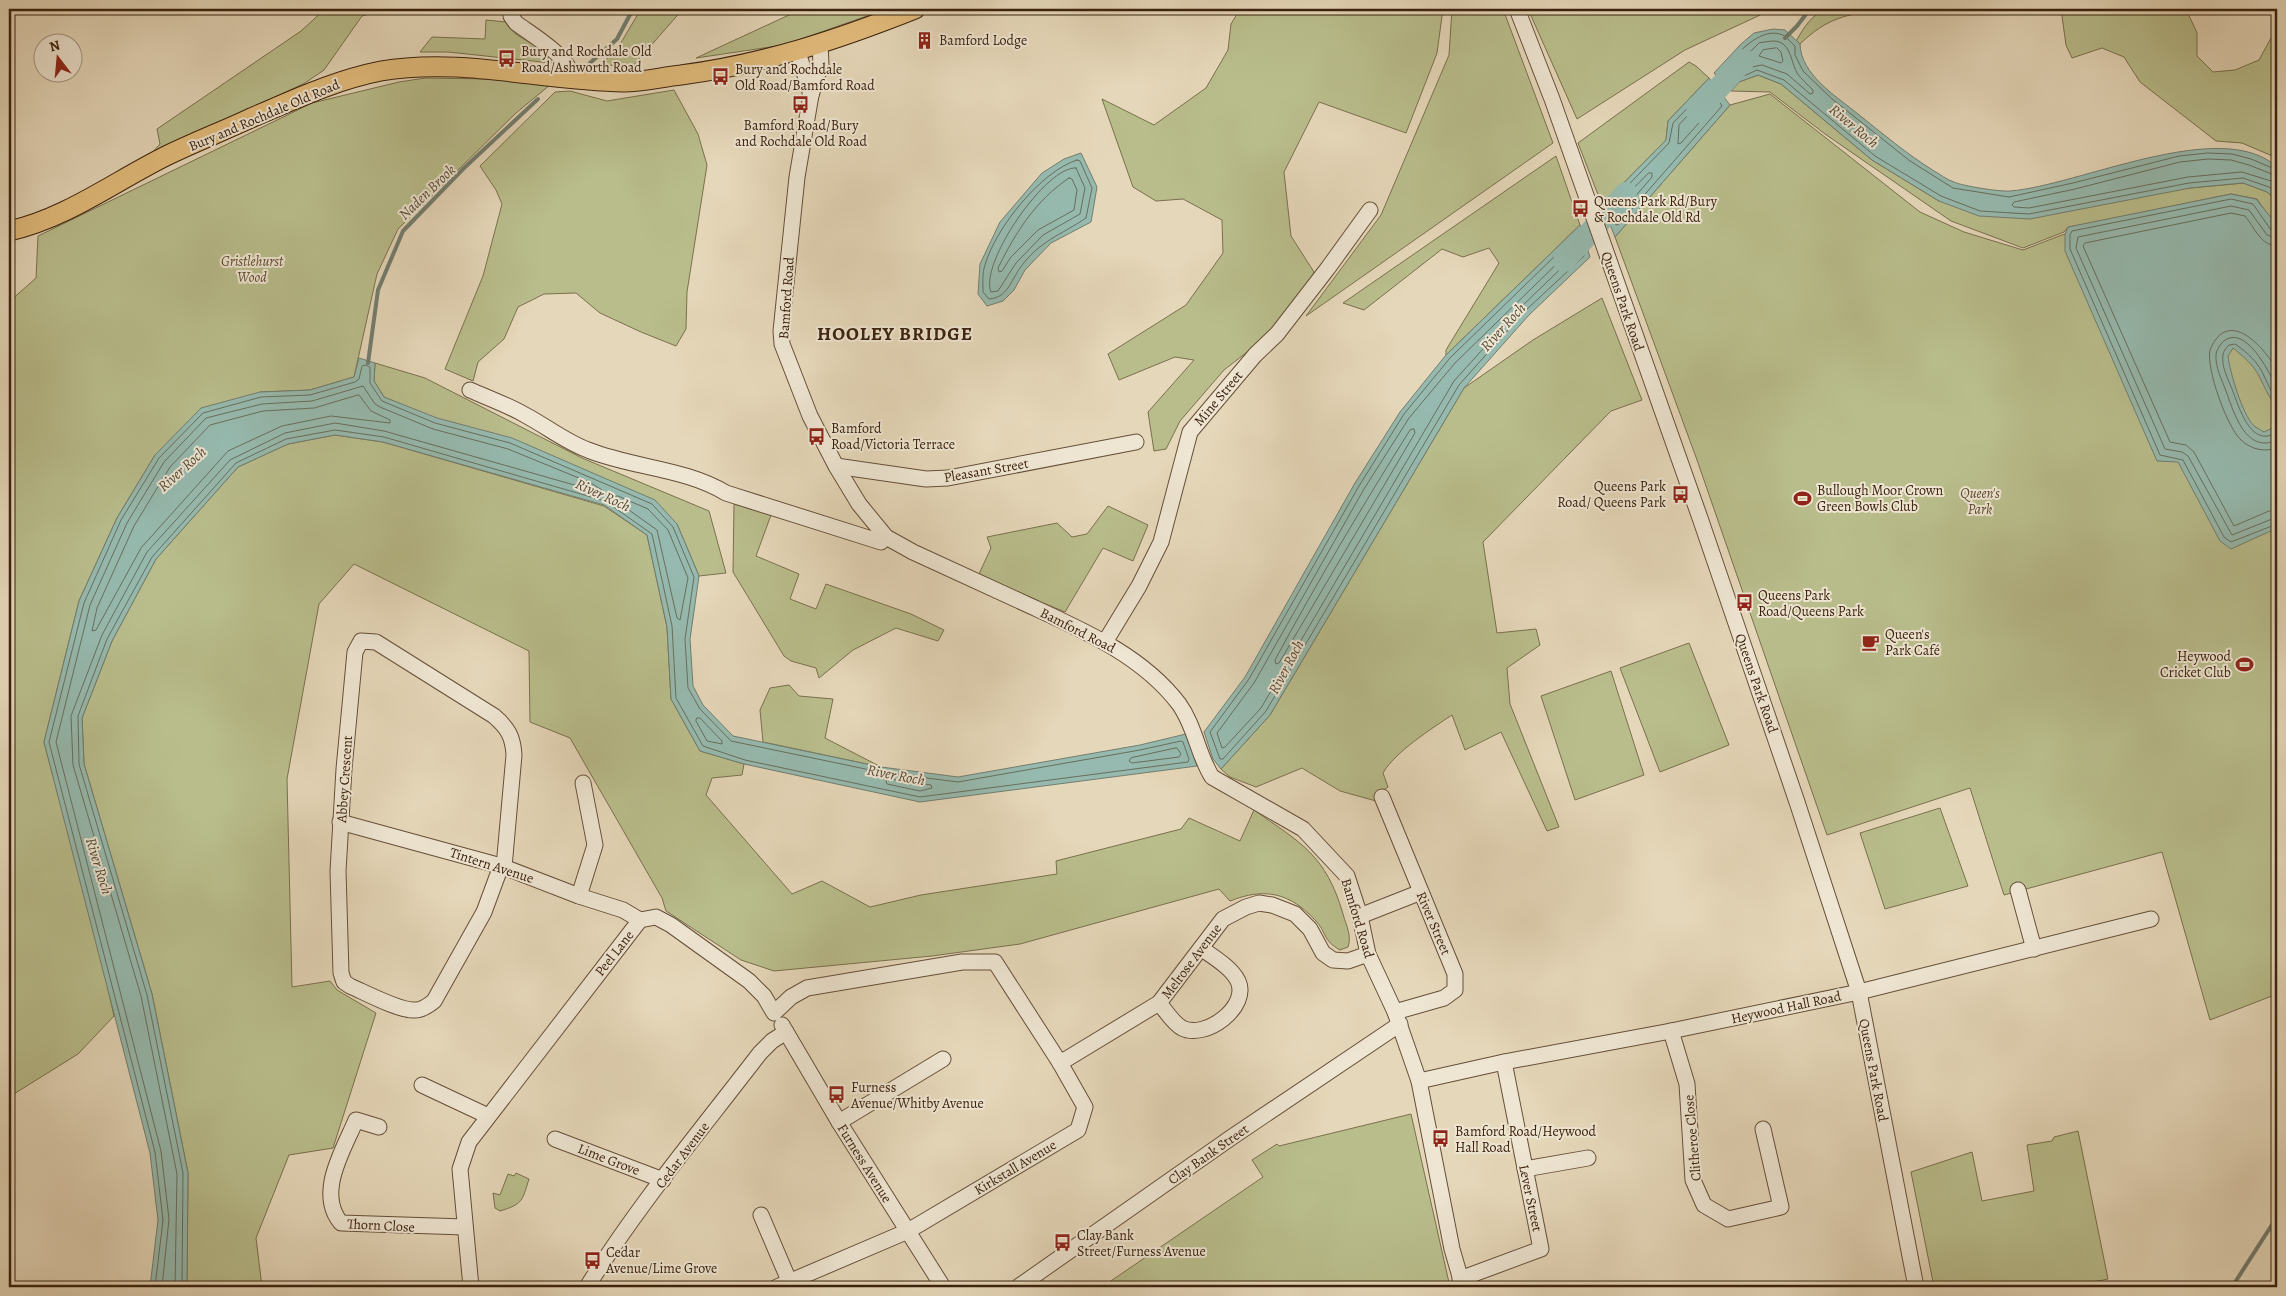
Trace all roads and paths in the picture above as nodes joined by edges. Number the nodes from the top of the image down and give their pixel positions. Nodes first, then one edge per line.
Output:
1 (510, 9) edge
2 (915, 9) edge
3 (1517, 9) edge
4 (820, 44) junction
5 (798, 52) junction
6 (572, 79) junction
7 (811, 95) junction
8 (1370, 210) dead end
9 (9, 232) edge
10 (470, 390) dead end
11 (1136, 442) dead end
12 (836, 466) junction
13 (886, 537) junction
14 (1105, 642) junction
15 (583, 783) dead end
16 (1382, 797) dead end
17 (340, 822) junction
18 (502, 866) junction
19 (2018, 890) dead end
20 (1421, 892) junction
21 (579, 896) junction
22 (1360, 916) junction
23 (2151, 919) dead end
24 (640, 920) junction
25 (1201, 948) junction
26 (2034, 949) junction
27 (1368, 954) junction
28 (1859, 992) junction
29 (1159, 1003) junction
30 (774, 1012) junction
31 (1398, 1018) junction
32 (1671, 1031) junction
33 (786, 1032) junction
34 (943, 1059) dead end
35 (1060, 1062) junction
36 (1504, 1062) junction
37 (1419, 1081) junction
38 (422, 1085) dead end
39 (488, 1116) junction
40 (839, 1122) junction
41 (379, 1127) dead end
42 (1763, 1129) dead end
43 (555, 1139) dead end
44 (1588, 1158) dead end
45 (1525, 1169) junction
46 (663, 1180) junction
47 (762, 1215) dead end
48 (465, 1227) junction
49 (908, 1231) junction
50 (1462, 1283) edge
51 (784, 1285) edge
52 (471, 1287) edge
53 (588, 1287) edge
54 (944, 1287) edge
55 (1018, 1287) edge
56 (1916, 1287) edge

1 - 6 street
2 - 4 main road, Bury and Rochdale Old Road
3 - 28 street, Queens Park Road
4 - 5 main road, Bury and Rochdale Old Road
4 - 7 street, Bamford Road
5 - 6 main road, Bury and Rochdale Old Road
5 - 7 street, Bamford Road
6 - 9 main road, Bury and Rochdale Old Road
7 - 12 street, Bamford Road
8 - 14 street, Mine Street
10 - 13 street
11 - 12 street, Pleasant Street
12 - 13 street, Bamford Road
13 - 14 street, Bamford Road
14 - 22 street, Bamford Road
15 - 21 street
16 - 20 street, River Street
17 - 18 street, Tintern Avenue
17 - 18 street, Abbey Crescent
17 - 18 street, Abbey Crescent
18 - 21 street, Tintern Avenue
19 - 26 street
20 - 22 street
20 - 31 street, River Street
21 - 24 street, Tintern Avenue
22 - 27 street, Bamford Road
23 - 26 street, Heywood Hall Road
24 - 30 street, Peel Lane
24 - 39 street, Peel Lane
25 - 27 street, Melrose Avenue
25 - 29 street, Melrose Avenue
25 - 29 street
26 - 28 street, Heywood Hall Road
27 - 31 street, Bamford Road
28 - 32 street, Heywood Hall Road
28 - 56 street, Queens Park Road
29 - 35 street, Melrose Avenue
30 - 33 street, Furness Avenue
30 - 35 street, Kirkstall Avenue
31 - 37 street, Bamford Road
31 - 55 street, Clay Bank Street
32 - 36 street, Heywood Hall Road
32 - 42 street, Clitheroe Close
33 - 40 street, Furness Avenue
33 - 46 street, Cedar Avenue
34 - 40 street
35 - 49 street, Kirkstall Avenue
36 - 37 street, Heywood Hall Road
36 - 45 street, Lever Street
37 - 50 street, Bamford Road
38 - 39 street
39 - 48 street, Peel Lane
40 - 49 street, Furness Avenue
41 - 48 street, Thorn Close
43 - 46 street, Lime Grove
44 - 45 street
45 - 50 street, Lever Street
46 - 53 street, Cedar Avenue
47 - 51 street
48 - 52 street, Peel Lane
49 - 51 street, Kirkstall Avenue
49 - 54 street, Furness Avenue

